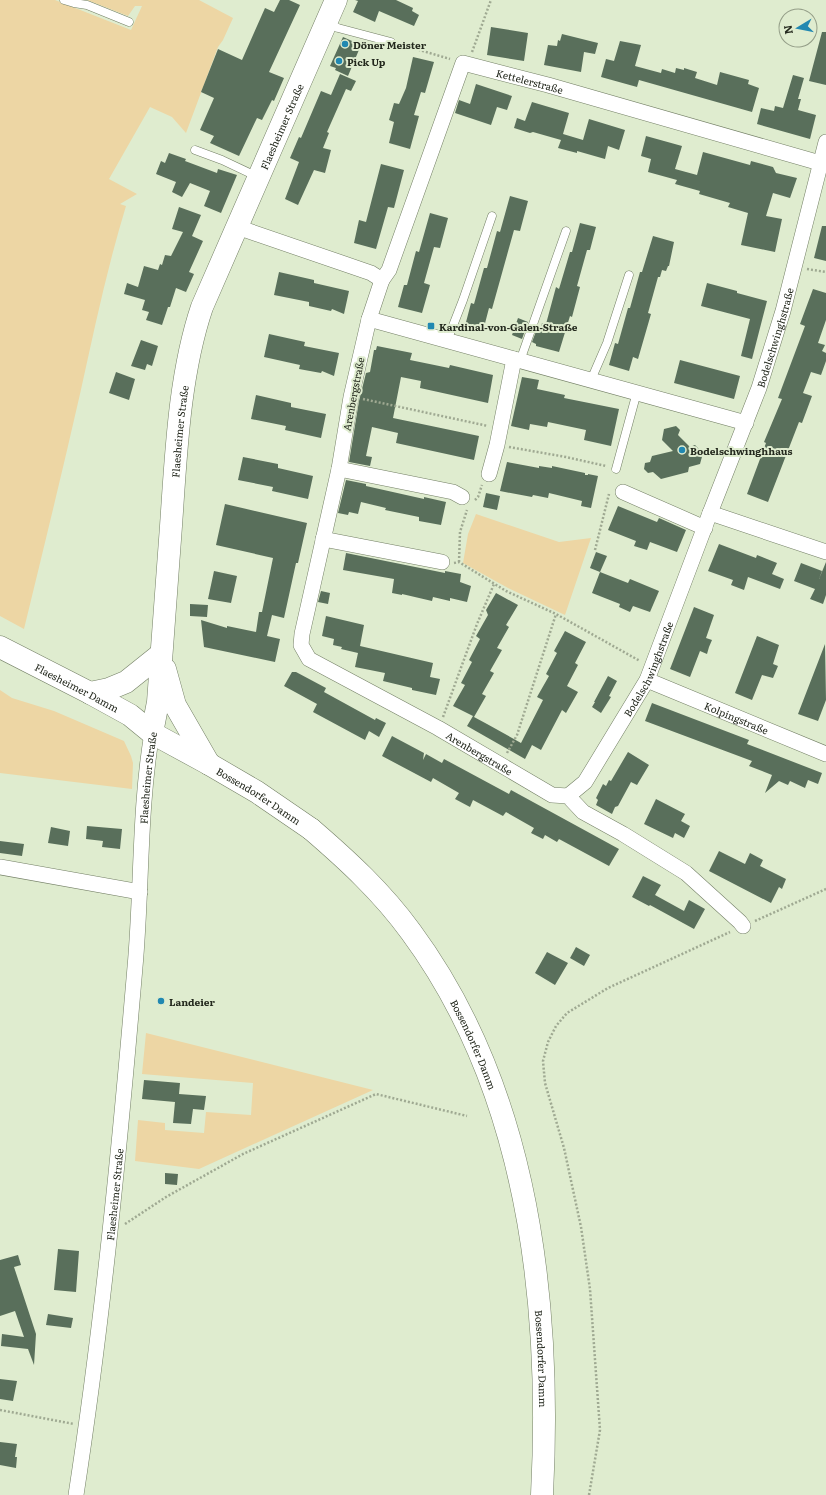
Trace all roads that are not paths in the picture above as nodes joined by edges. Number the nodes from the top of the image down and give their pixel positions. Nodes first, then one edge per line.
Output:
1 (64, 0) edge
2 (336, 0) edge
3 (129, 22) dead end
4 (327, 23) junction
5 (391, 42) road end
6 (826, 142) edge
7 (195, 150) dead end
8 (820, 163) junction
9 (259, 178) junction
10 (492, 216) dead end
11 (237, 227) junction
12 (566, 231) dead end
13 (629, 275) dead end
14 (382, 280) junction
15 (369, 319) junction
16 (447, 341) junction
17 (517, 360) junction
18 (592, 380) junction
19 (637, 392) junction
20 (746, 423) junction
21 (339, 469) junction
22 (616, 469) road end
23 (489, 474) road end
24 (623, 492) dead end
25 (462, 497) dead end
26 (710, 513) junction
27 (705, 528) junction
28 (323, 539) junction
29 (826, 552) edge
30 (442, 562) road end
31 (0, 648) edge
32 (161, 654) junction
33 (649, 674) junction
34 (90, 693) junction
35 (152, 733) junction
36 (826, 754) edge
37 (209, 764) junction
38 (568, 796) junction
39 (0, 867) edge
40 (140, 892) junction
41 (743, 926) road end
42 (76, 1495) edge
43 (542, 1495) edge

1 - 3 lane
2 - 4 main road, Flaesheimer Straße
4 - 5 lane
4 - 9 main road, Flaesheimer Straße
6 - 8 street, Bodelschwinghstraße
7 - 9 lane
8 - 14 street, Kettelerstraße
8 - 20 street, Bodelschwinghstraße
9 - 11 main road, Flaesheimer Straße
10 - 16 lane
11 - 14 street
11 - 32 main road, Flaesheimer Straße
12 - 17 lane
13 - 18 lane
14 - 15 street
15 - 16 street
15 - 21 street, Arenbergstraße
16 - 17 street
17 - 18 street
17 - 23 street
18 - 19 street
19 - 20 street
19 - 22 lane
20 - 26 street, Bodelschwinghstraße
21 - 25 street
21 - 28 street, Arenbergstraße
24 - 27 street
26 - 27 street, Bodelschwinghstraße
26 - 29 street
27 - 33 street, Bodelschwinghstraße
28 - 30 street
28 - 38 street, Arenbergstraße
31 - 34 main road, Flaesheimer Damm
32 - 34 main road
32 - 35 main road, Flaesheimer Straße
32 - 37 main road
33 - 36 street, Kolpingstraße
33 - 38 street, Bodelschwinghstraße
34 - 35 main road, Flaesheimer Damm
35 - 37 main road, Bossendorfer Damm
35 - 40 street, Flaesheimer Straße
37 - 43 main road, Bossendorfer Damm
38 - 41 street
39 - 40 street
40 - 42 street, Flaesheimer Straße

